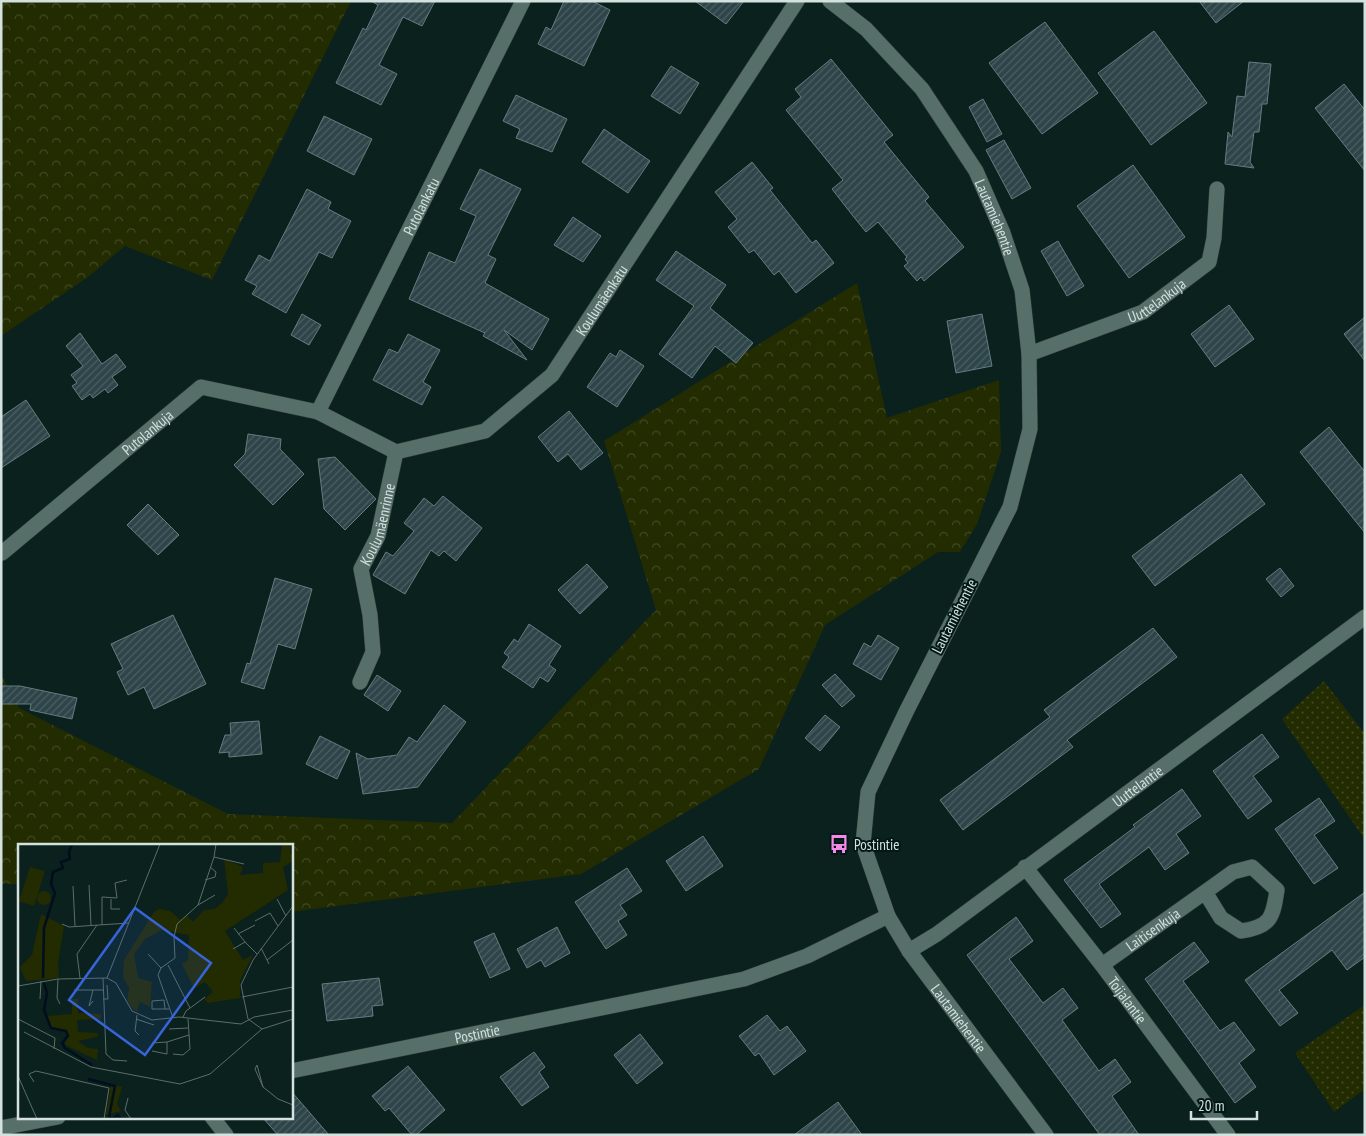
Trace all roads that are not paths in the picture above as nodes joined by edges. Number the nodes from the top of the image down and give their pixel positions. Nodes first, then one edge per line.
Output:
1 (523, 1) edge
2 (797, 1) edge
3 (830, 1) edge
4 (1217, 189) dead end
5 (1029, 354) junction
6 (318, 412) junction
7 (396, 452) junction
8 (2, 554) edge
9 (1365, 617) edge
10 (360, 682) dead end
11 (1025, 867) junction
12 (1205, 892) junction
13 (888, 916) junction
14 (909, 951) junction
15 (1102, 966) junction
16 (292, 1071) edge
17 (53, 1118) edge
18 (213, 1118) edge
19 (1, 1128) edge
20 (226, 1135) edge
21 (1046, 1135) edge
22 (1228, 1135) edge

1 - 6 street, Putolankatu
2 - 7 street, Koulumäenkatu
3 - 5 street, Lautamiehentie
4 - 5 street, Uuttelankuja
5 - 13 street, Lautamiehentie
6 - 7 street
6 - 8 street, Putolankuja
7 - 10 street, Koulumäenrinne
9 - 11 street, Uuttelantie
11 - 14 street, Uuttelantie
11 - 15 street, Toijalantie
12 - 12 street, Laitisenkuja
12 - 15 street, Laitisenkuja
13 - 14 street, Lautamiehentie
13 - 16 street, Postintie
14 - 21 street, Lautamiehentie
15 - 22 street, Toijalantie
17 - 19 street
18 - 20 street

